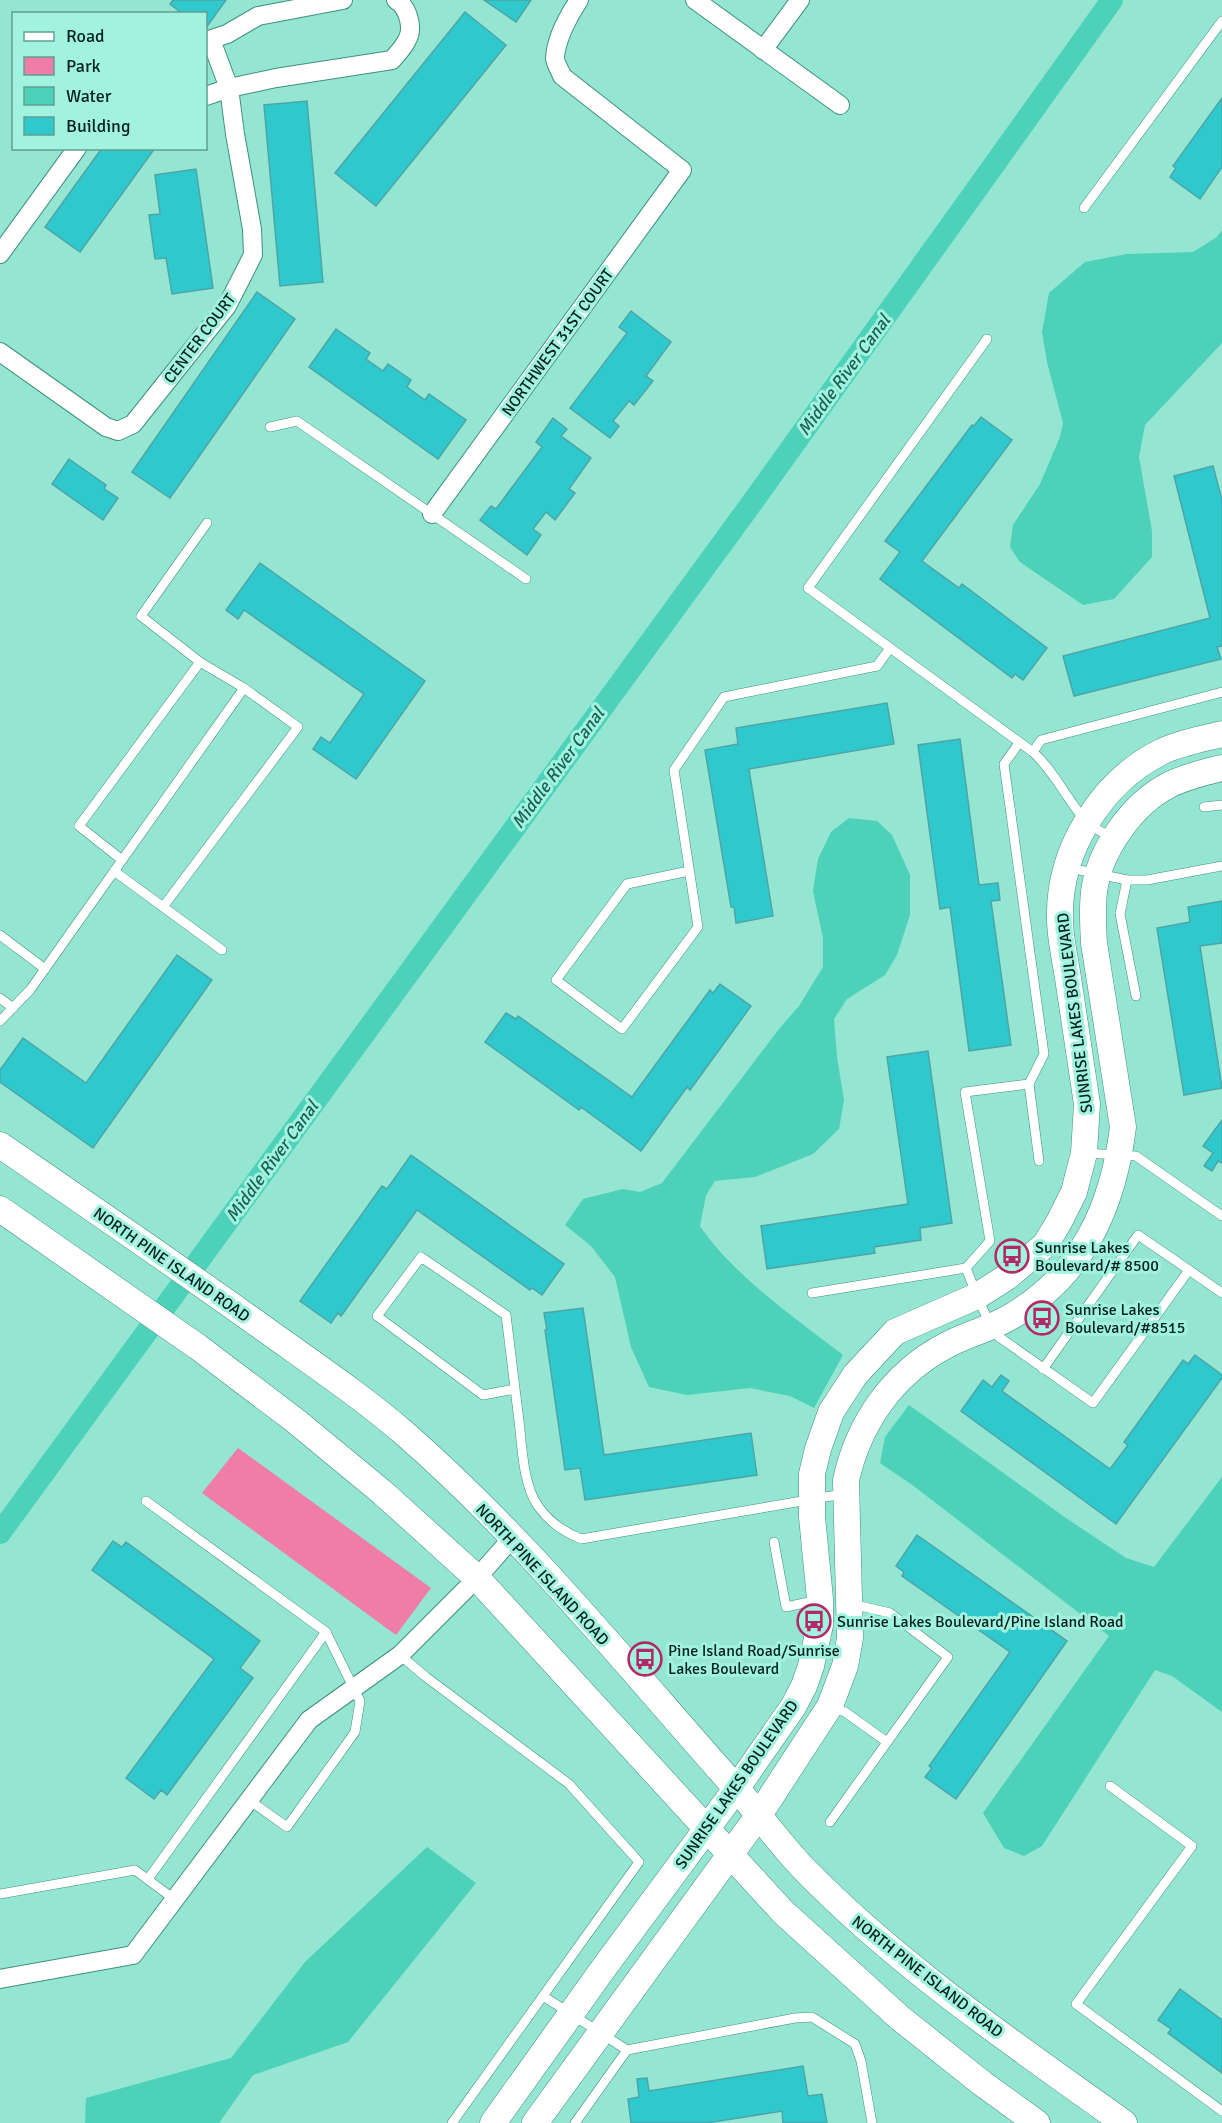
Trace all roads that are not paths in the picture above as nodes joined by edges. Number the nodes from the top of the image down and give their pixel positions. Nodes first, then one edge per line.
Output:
1 (344, 0) edge
2 (396, 0) edge
3 (579, 0) edge
4 (695, 0) edge
5 (800, 0) edge
6 (1222, 21) edge
7 (208, 41) edge
8 (763, 50) junction
9 (230, 88) junction
10 (207, 96) edge
11 (840, 105) dead end
12 (75, 150) edge
13 (1084, 208) dead end
14 (0, 254) edge
15 (987, 339) dead end
16 (0, 352) edge
17 (270, 427) dead end
18 (432, 514) junction
19 (207, 523) dead end
20 (526, 579) dead end
21 (890, 648) junction
22 (200, 662) junction
23 (244, 688) junction
24 (1222, 692) edge
25 (1222, 734) edge
26 (1019, 742) junction
27 (1033, 752) junction
28 (1222, 768) edge
29 (1222, 805) edge
30 (1204, 807) dead end
31 (1087, 822) junction
32 (1113, 838) junction
33 (122, 860) junction
34 (1222, 866) edge
35 (1067, 867) junction
36 (114, 871) junction
37 (689, 871) junction
38 (1098, 874) junction
39 (1127, 880) junction
40 (163, 907) junction
41 (0, 935) edge
42 (222, 950) dead end
43 (45, 969) junction
44 (1136, 996) dead end
45 (0, 998) edge
46 (13, 1008) junction
47 (0, 1021) edge
48 (1029, 1084) junction
49 (0, 1145) edge
50 (1084, 1153) junction
51 (1119, 1155) junction
52 (1039, 1161) dead end
53 (0, 1209) edge
54 (1222, 1216) edge
55 (966, 1268) junction
56 (1189, 1270) junction
57 (812, 1293) dead end
58 (1222, 1293) edge
59 (977, 1296) junction
60 (991, 1327) junction
61 (1043, 1369) junction
62 (515, 1389) junction
63 (846, 1494) junction
64 (813, 1499) junction
65 (146, 1501) dead end
66 (513, 1537) junction
67 (774, 1542) dead end
68 (477, 1578) junction
69 (820, 1599) junction
70 (850, 1603) junction
71 (326, 1632) junction
72 (400, 1655) junction
73 (354, 1689) junction
74 (830, 1706) junction
75 (887, 1742) junction
76 (1110, 1786) dead end
77 (736, 1789) junction
78 (249, 1800) junction
79 (759, 1815) junction
80 (830, 1822) dead end
81 (706, 1829) junction
82 (730, 1855) junction
83 (148, 1879) junction
84 (0, 1894) edge
85 (174, 1899) junction
86 (0, 1979) edge
87 (543, 1996) junction
88 (570, 2014) junction
89 (599, 2034) junction
90 (627, 2050) junction
91 (1222, 2111) edge
92 (452, 2123) edge
93 (493, 2123) edge
94 (535, 2123) edge
95 (575, 2123) edge
96 (872, 2123) edge
97 (1037, 2123) edge
98 (1124, 2123) edge

1 - 7 street, CENTER COURT
2 - 9 street
3 - 18 street, NORTHWEST 31ST COURT
4 - 8 street
5 - 8 street
6 - 13 lane
7 - 9 street, CENTER COURT
8 - 11 street
9 - 10 street
9 - 16 street, CENTER COURT
12 - 14 street
15 - 21 lane
17 - 18 lane
18 - 20 lane
19 - 22 lane
21 - 26 lane
21 - 37 lane
22 - 23 lane
22 - 33 lane
23 - 33 lane
23 - 40 lane
24 - 27 lane
25 - 31 street, SUNRISE LAKES BOULEVARD
26 - 27 lane
26 - 48 lane
27 - 31 lane
28 - 32 street, SUNRISE LAKES BOULEVARD
29 - 30 lane
31 - 32 lane
31 - 35 street, SUNRISE LAKES BOULEVARD
32 - 38 street, SUNRISE LAKES BOULEVARD
33 - 36 lane
34 - 39 lane
35 - 38 lane
35 - 50 street, SUNRISE LAKES BOULEVARD
36 - 40 lane
36 - 43 lane
37 - 37 lane
38 - 39 lane
38 - 51 street, SUNRISE LAKES BOULEVARD
39 - 44 lane
40 - 42 lane
41 - 43 lane
43 - 46 lane
45 - 46 lane
46 - 47 lane
48 - 52 lane
48 - 55 lane
49 - 66 street, NORTH PINE ISLAND ROAD
50 - 51 lane
50 - 59 street, SUNRISE LAKES BOULEVARD
51 - 54 lane
51 - 60 street, SUNRISE LAKES BOULEVARD
53 - 68 street
55 - 57 lane
55 - 59 lane
56 - 58 lane
56 - 61 lane
56 - 61 lane
59 - 60 lane
59 - 64 street, SUNRISE LAKES BOULEVARD
60 - 61 lane
60 - 63 street, SUNRISE LAKES BOULEVARD
62 - 62 lane
62 - 64 lane
63 - 64 lane
63 - 70 street, SUNRISE LAKES BOULEVARD
64 - 69 street, SUNRISE LAKES BOULEVARD
65 - 71 lane
66 - 68 street
66 - 77 street, NORTH PINE ISLAND ROAD
67 - 69 lane
68 - 72 street
68 - 81 street
69 - 77 street, SUNRISE LAKES BOULEVARD
70 - 74 street, SUNRISE LAKES BOULEVARD
70 - 75 lane
71 - 73 lane
71 - 83 lane
72 - 73 street
72 - 87 lane
73 - 78 street
73 - 78 lane
74 - 75 lane
74 - 79 street, SUNRISE LAKES BOULEVARD
75 - 80 lane
76 - 91 lane
77 - 79 street, NORTH PINE ISLAND ROAD
77 - 81 street, SUNRISE LAKES BOULEVARD
78 - 85 street
79 - 82 street, SUNRISE LAKES BOULEVARD
79 - 98 street, NORTH PINE ISLAND ROAD
81 - 82 street
81 - 88 street, SUNRISE LAKES BOULEVARD
82 - 89 street, SUNRISE LAKES BOULEVARD
82 - 97 street
83 - 84 lane
83 - 85 lane
85 - 86 street
87 - 88 lane
87 - 92 lane
88 - 89 lane
88 - 93 street, SUNRISE LAKES BOULEVARD
89 - 90 lane
89 - 94 street, SUNRISE LAKES BOULEVARD
90 - 95 lane
90 - 96 lane

